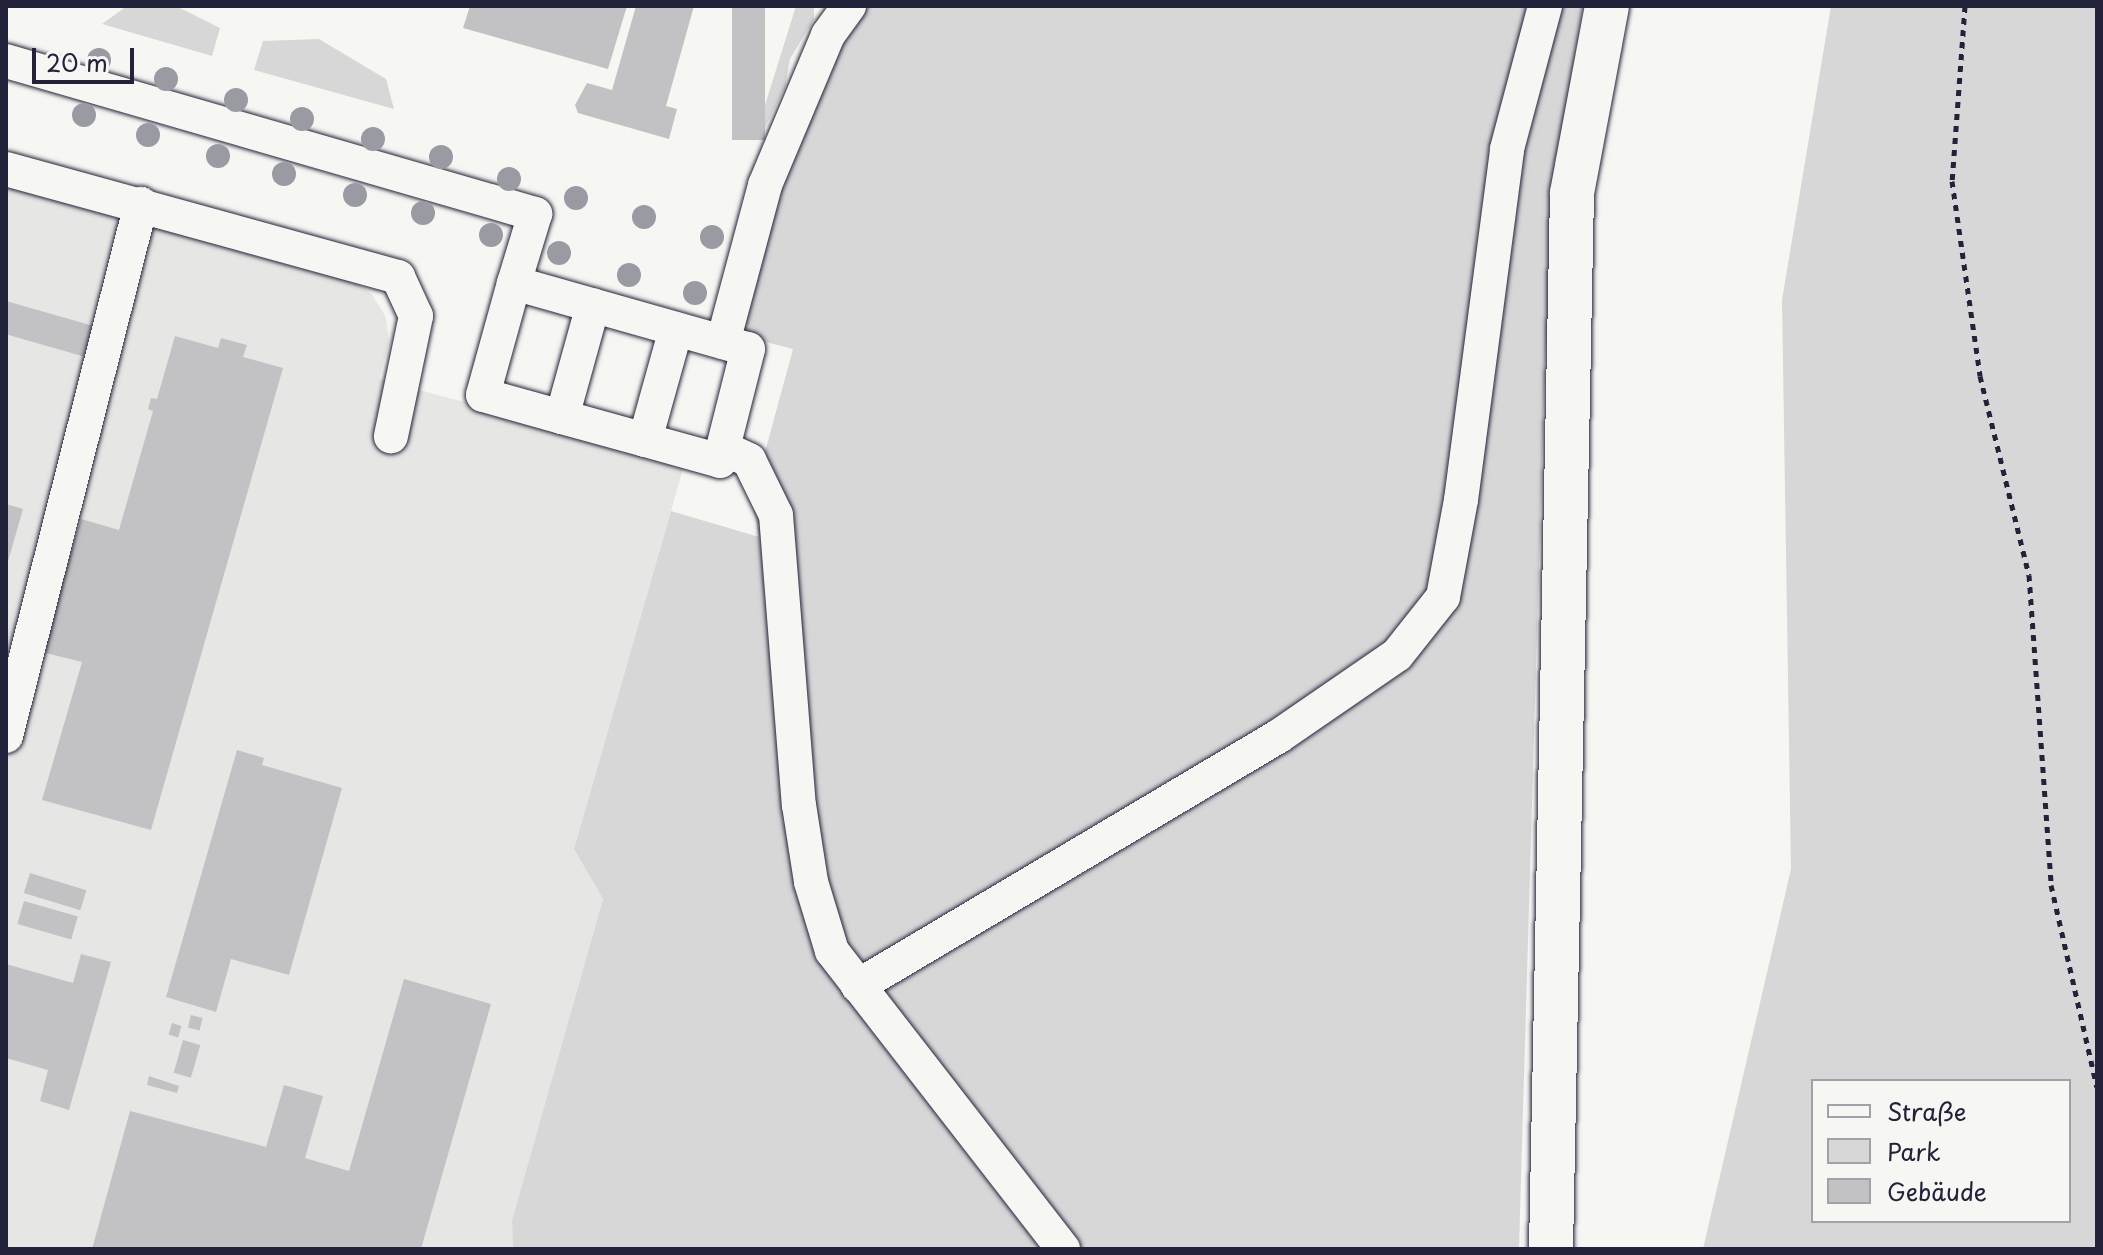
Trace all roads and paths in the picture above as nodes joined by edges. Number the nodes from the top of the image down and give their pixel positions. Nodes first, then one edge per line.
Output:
1 (849, 6) edge
2 (1545, 6) edge
3 (1607, 6) edge
4 (1965, 6) edge
5 (6, 61) edge
6 (6, 169) edge
7 (141, 204) junction
8 (514, 283) junction
9 (593, 305) junction
10 (676, 329) junction
11 (723, 342) junction
12 (562, 417) junction
13 (391, 436) dead end
14 (645, 440) junction
15 (723, 448) junction
16 (6, 736) edge
17 (858, 986) junction
18 (2097, 1087) edge
19 (1063, 1249) edge
20 (1551, 1249) edge

1 - 11 lane
2 - 17 lane
3 - 20 main road
4 - 18 path
5 - 8 lane
6 - 7 lane
7 - 13 lane
7 - 16 lane
8 - 9 lane
8 - 12 lane
9 - 10 lane
9 - 12 lane
10 - 11 lane
10 - 14 lane
11 - 15 lane
12 - 14 lane
14 - 15 lane
15 - 17 lane
17 - 19 lane

